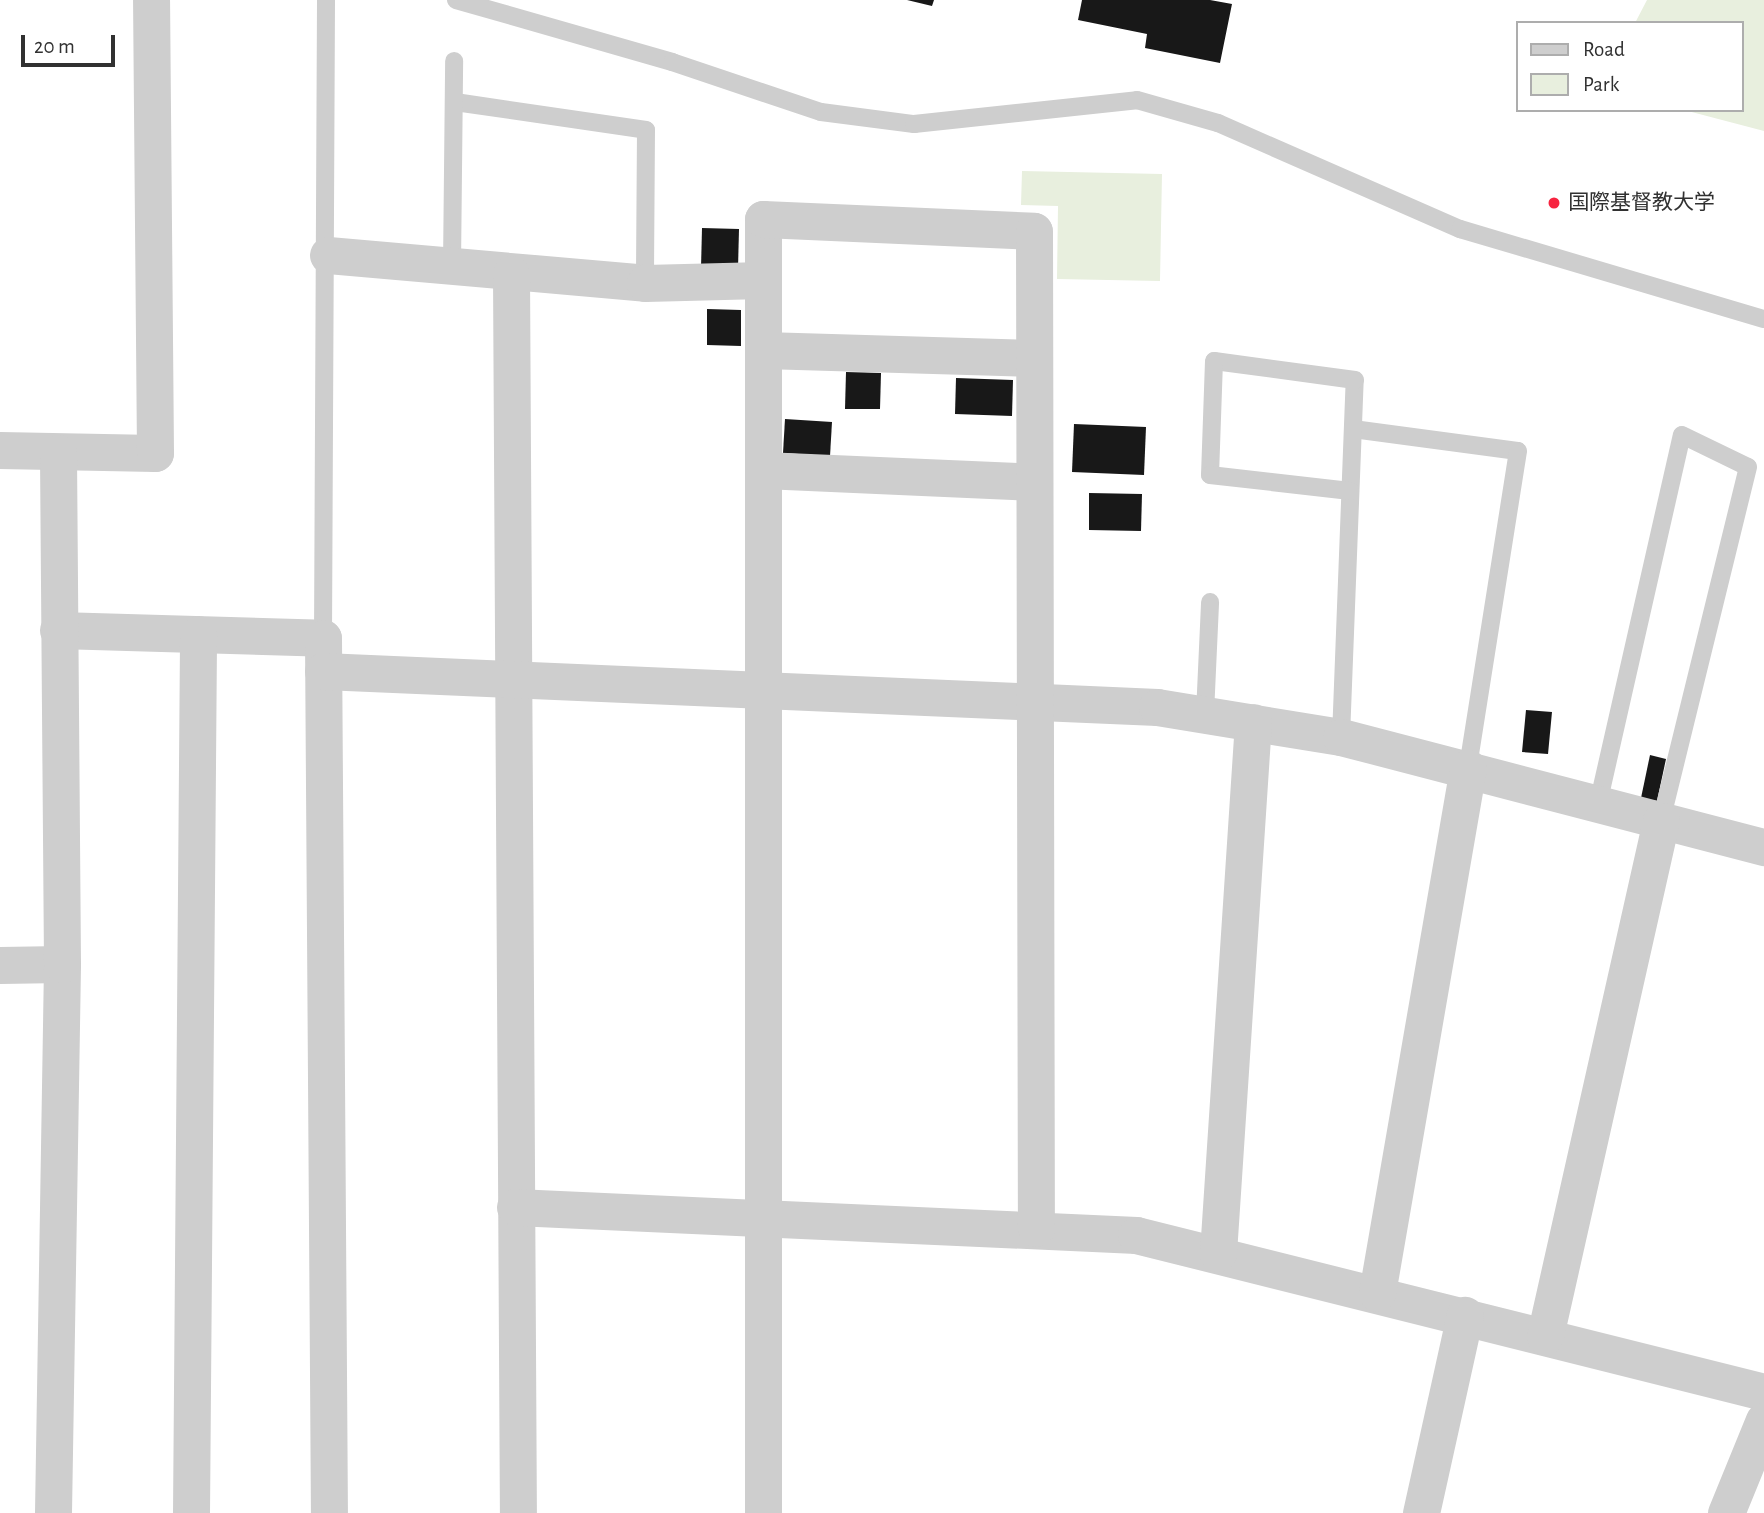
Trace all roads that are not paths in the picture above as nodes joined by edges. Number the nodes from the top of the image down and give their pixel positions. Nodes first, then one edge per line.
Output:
1 (151, 0) edge
2 (326, 0) edge
3 (456, 0) edge
4 (454, 61) dead end
5 (455, 102) junction
6 (328, 255) junction
7 (452, 267) junction
8 (511, 274) junction
9 (763, 280) junction
10 (645, 283) junction
11 (1764, 319) edge
12 (763, 350) junction
13 (1033, 358) junction
14 (1353, 429) junction
15 (0, 450) edge
16 (58, 453) junction
17 (763, 470) junction
18 (1034, 482) junction
19 (1350, 491) junction
20 (1210, 602) dead end
21 (58, 630) junction
22 (198, 634) junction
23 (323, 655) junction
24 (515, 681) junction
25 (763, 691) junction
26 (1033, 701) junction
27 (1205, 714) junction
28 (1253, 722) junction
29 (1341, 737) junction
30 (1468, 768) junction
31 (1598, 804) junction
32 (1661, 821) junction
33 (1764, 847) edge
34 (62, 964) junction
35 (0, 965) edge
36 (515, 1207) junction
37 (763, 1217) junction
38 (1036, 1228) junction
39 (1218, 1253) junction
40 (1377, 1293) junction
41 (1465, 1315) junction
42 (1545, 1336) junction
43 (1764, 1391) edge
44 (1764, 1420) edge
45 (1756, 1460) edge
46 (53, 1513) edge
47 (191, 1513) edge
48 (329, 1513) edge
49 (518, 1513) edge
50 (763, 1513) edge
51 (1422, 1513) edge
52 (1726, 1513) edge

1 - 16 street
2 - 6 lane
3 - 11 lane
4 - 5 lane
5 - 7 lane
5 - 10 lane
6 - 7 street
6 - 23 lane
7 - 8 street
8 - 10 street
8 - 24 street
9 - 10 street
9 - 12 street
9 - 13 street
12 - 13 street
12 - 17 street
13 - 18 street
14 - 19 lane
14 - 19 lane
14 - 30 lane
15 - 16 street
16 - 21 street
17 - 18 street
17 - 25 street
18 - 26 street
19 - 29 lane
20 - 27 lane
21 - 22 street
21 - 34 street
22 - 23 street
22 - 47 street
23 - 24 street
23 - 48 street
24 - 25 street
24 - 36 street
25 - 26 street
25 - 37 street
26 - 27 street
26 - 38 street
27 - 28 street
28 - 29 street
28 - 39 street
29 - 30 street
30 - 31 street
30 - 40 street
31 - 32 street
31 - 32 lane
32 - 33 street
32 - 42 street
34 - 35 street
34 - 46 street
36 - 37 street
36 - 49 street
37 - 38 street
37 - 50 street
38 - 39 street
39 - 40 street
40 - 41 street
41 - 42 street
41 - 51 street
42 - 43 street
44 - 45 street
45 - 52 street

